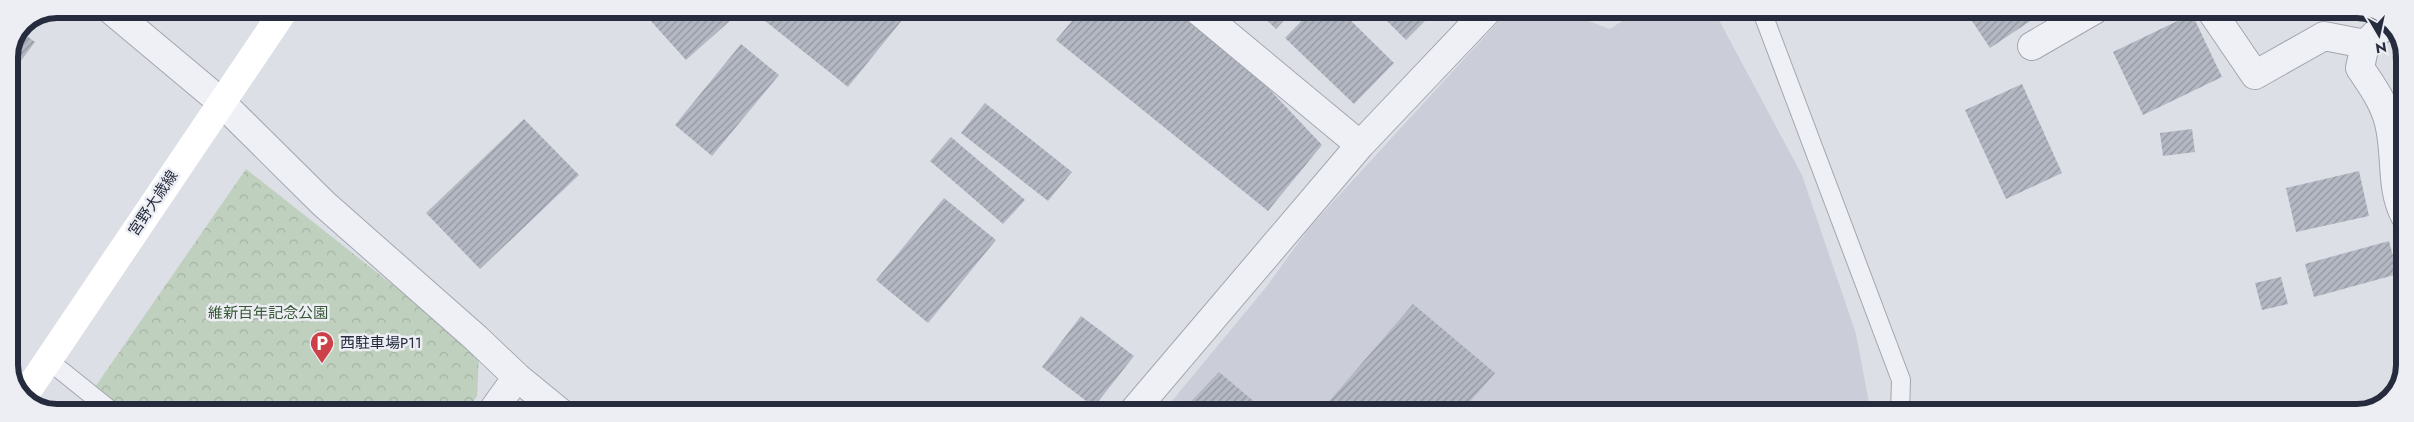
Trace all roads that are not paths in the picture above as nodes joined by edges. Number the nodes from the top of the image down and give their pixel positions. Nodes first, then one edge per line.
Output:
1 (121, 18) edge
2 (279, 18) edge
3 (1207, 18) edge
4 (1481, 18) edge
5 (1764, 18) edge
6 (2080, 18) edge
7 (2216, 18) edge
8 (2383, 27) edge
9 (2365, 44) junction
10 (2032, 46) dead end
11 (221, 102) junction
12 (1360, 146) junction
13 (2396, 184) edge
14 (48, 360) junction
15 (517, 377) junction
16 (27, 391) edge
17 (103, 404) edge
18 (498, 404) edge
19 (550, 404) edge
20 (1140, 404) edge
21 (1900, 404) edge

1 - 11 street
2 - 11 main road, 宮野大歳線
3 - 12 street
4 - 12 street
5 - 21 lane
6 - 10 street
7 - 9 street
8 - 9 street
9 - 13 street
11 - 14 main road, 宮野大歳線
11 - 15 street
12 - 20 street
14 - 16 main road, 宮野大歳線
14 - 17 lane
15 - 18 street
15 - 19 street

